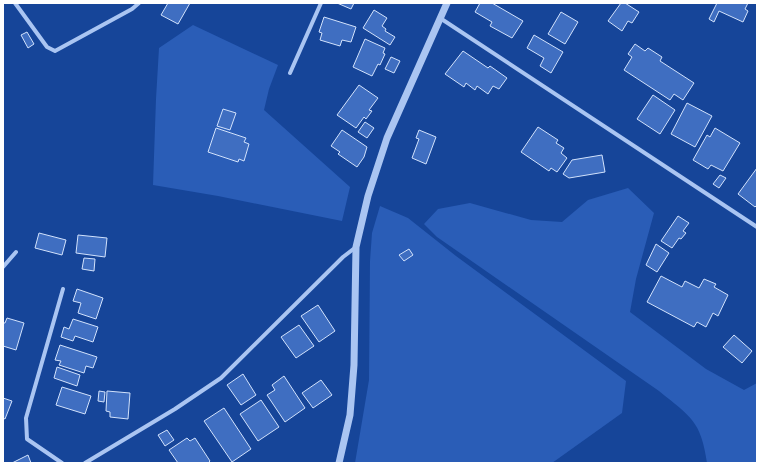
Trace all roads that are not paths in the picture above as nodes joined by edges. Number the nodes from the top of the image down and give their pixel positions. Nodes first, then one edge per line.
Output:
1 (15, 3) edge
2 (139, 3) edge
3 (321, 3) edge
4 (447, 3) edge
5 (440, 18) junction
6 (290, 73) dead end
7 (757, 227) edge
8 (356, 247) junction
9 (16, 252) dead end
10 (3, 267) edge
11 (63, 289) dead end
12 (62, 463) edge
13 (85, 463) edge
14 (339, 463) edge

1 - 2 street
3 - 6 street
4 - 5 street
5 - 7 street
5 - 8 street
8 - 13 street
8 - 14 street
9 - 10 street
11 - 12 street

